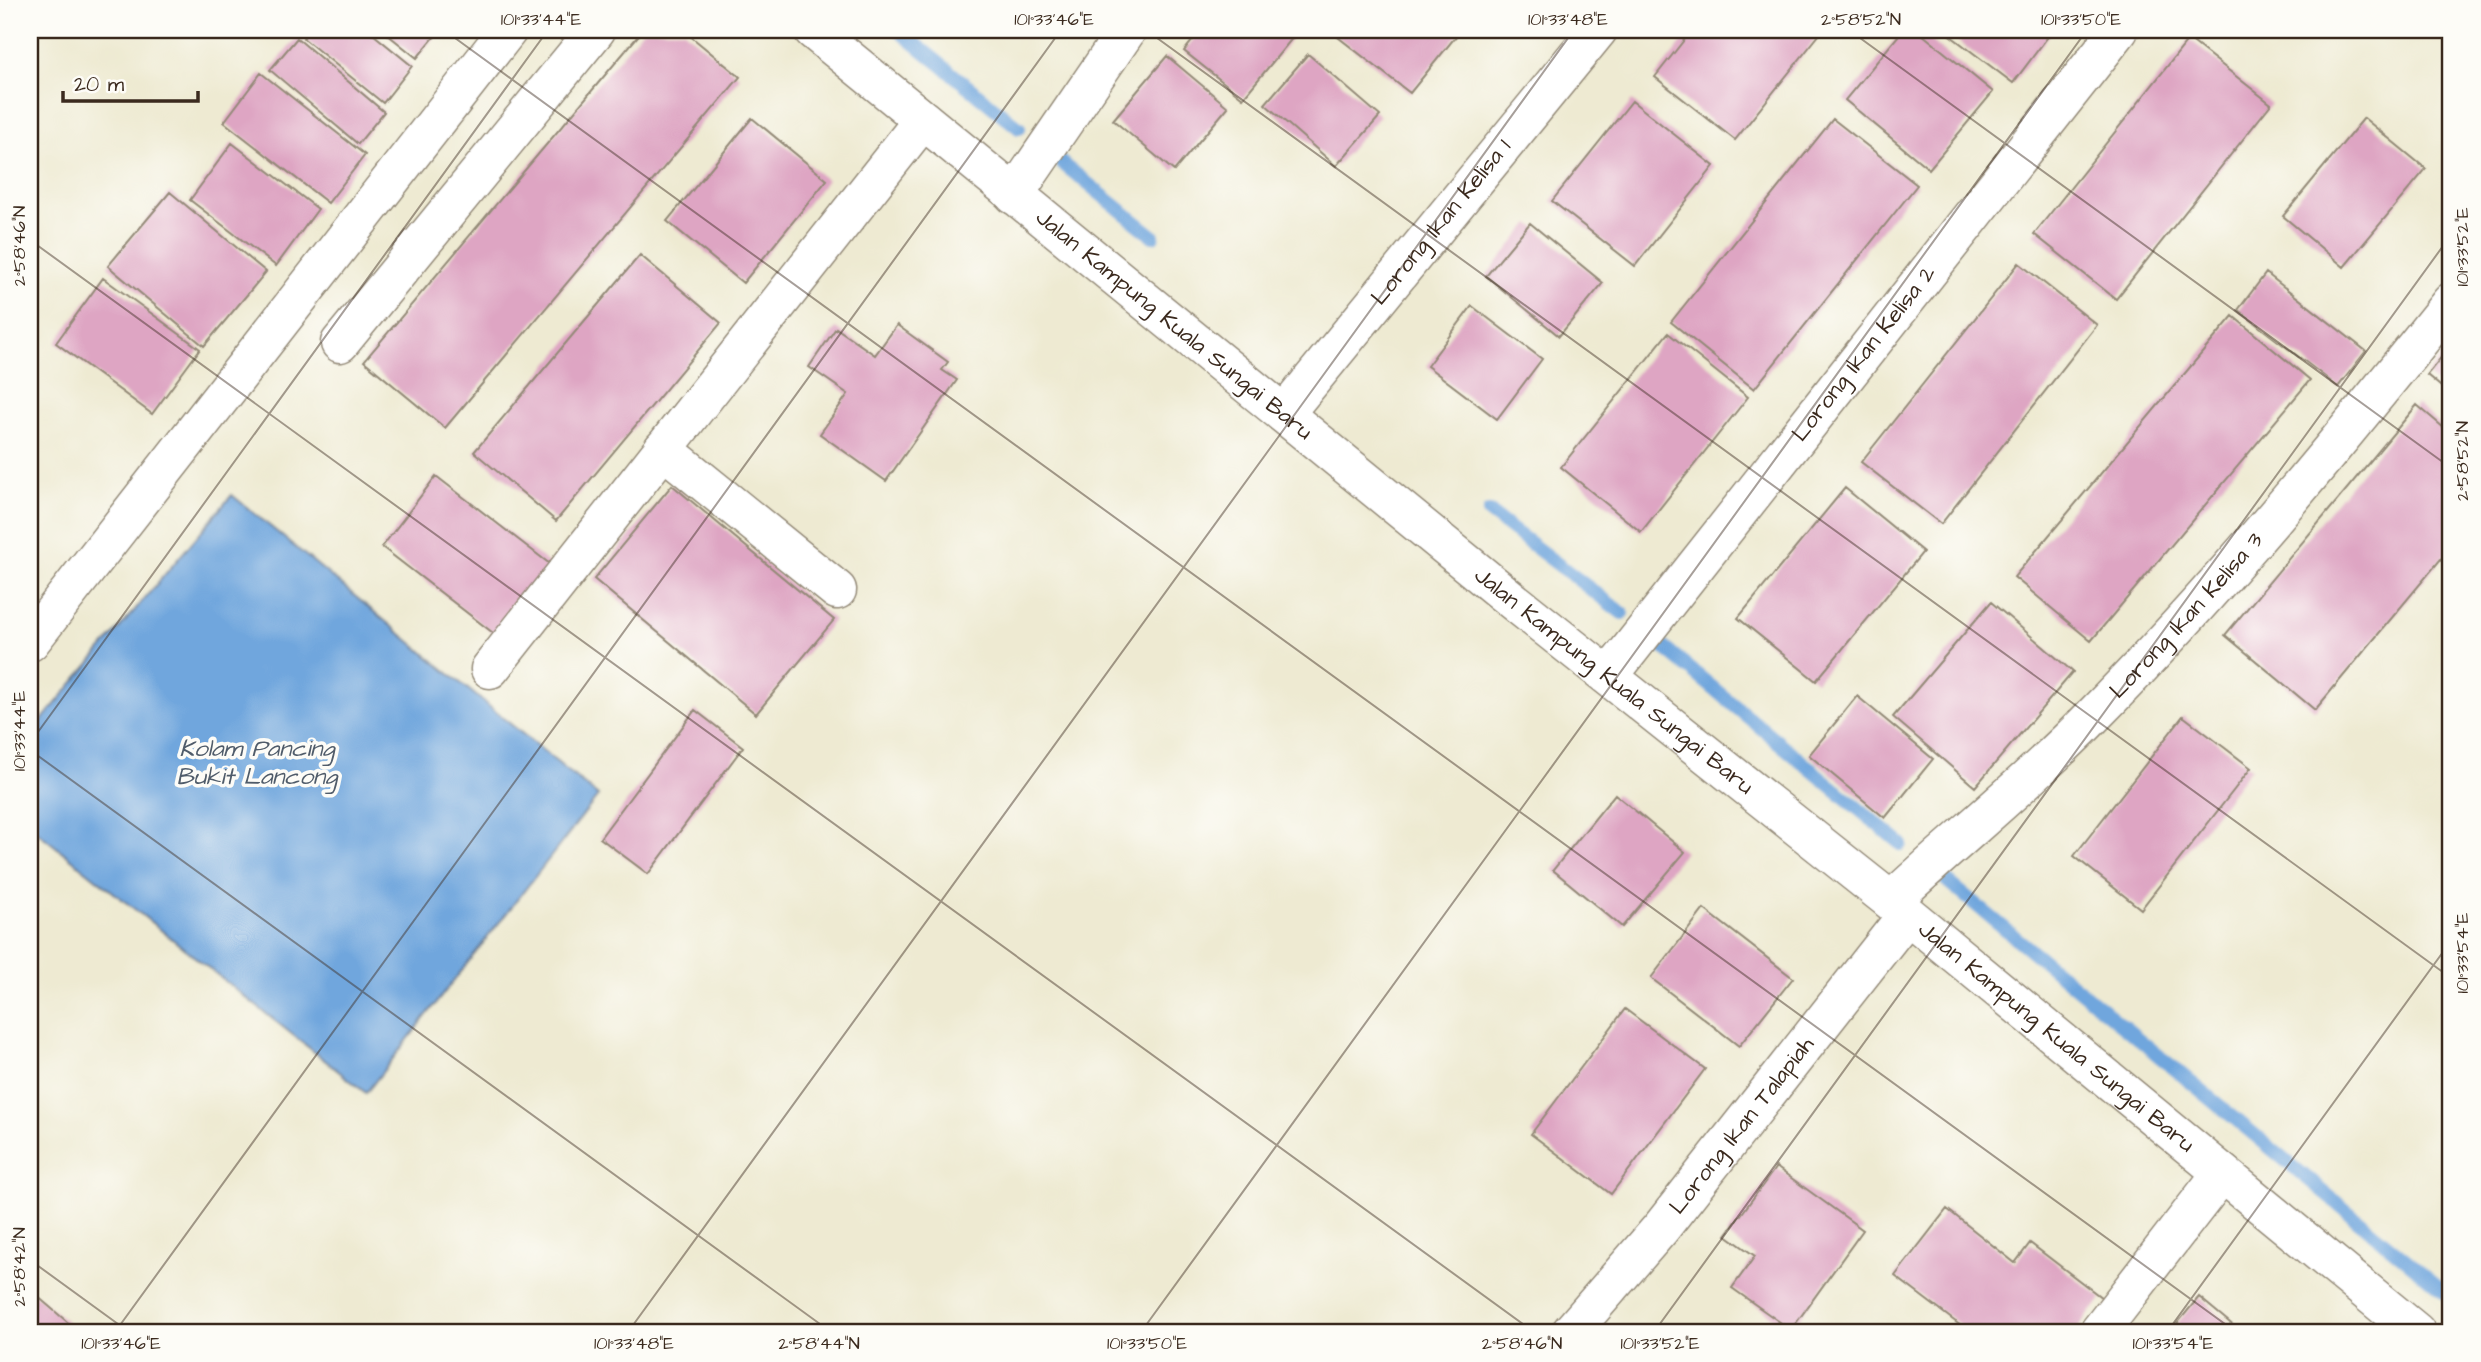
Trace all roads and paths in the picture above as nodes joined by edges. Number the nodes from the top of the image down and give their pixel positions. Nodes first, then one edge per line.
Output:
1 (508, 30) edge
2 (596, 30) edge
3 (813, 30) edge
4 (1127, 30) edge
5 (1598, 30) edge
6 (2119, 30) edge
7 (923, 120) junction
8 (1014, 195) junction
9 (2451, 302) edge
10 (340, 343) dead end
11 (1284, 414) junction
12 (663, 449) junction
13 (837, 590) dead end
14 (30, 642) edge
15 (490, 669) dead end
16 (1609, 676) junction
17 (1899, 908) junction
18 (2222, 1173) junction
19 (1571, 1332) edge
20 (2099, 1332) edge
21 (2416, 1332) edge

1 - 14 street
2 - 10 street
3 - 7 street, Jalan Kampung Kuala Sungai Baru
4 - 8 street
5 - 11 street, Lorong Ikan Kelisa 1
6 - 16 street, Lorong Ikan Kelisa 2
7 - 8 street, Jalan Kampung Kuala Sungai Baru
7 - 12 street
8 - 11 street, Jalan Kampung Kuala Sungai Baru
9 - 17 street, Lorong Ikan Kelisa 3
11 - 16 street, Jalan Kampung Kuala Sungai Baru
12 - 13 street
12 - 15 street
16 - 17 street, Jalan Kampung Kuala Sungai Baru
17 - 18 street, Jalan Kampung Kuala Sungai Baru
17 - 19 street, Lorong Ikan Talapiah
18 - 20 street
18 - 21 street, Jalan Kampung Kuala Sungai Baru

